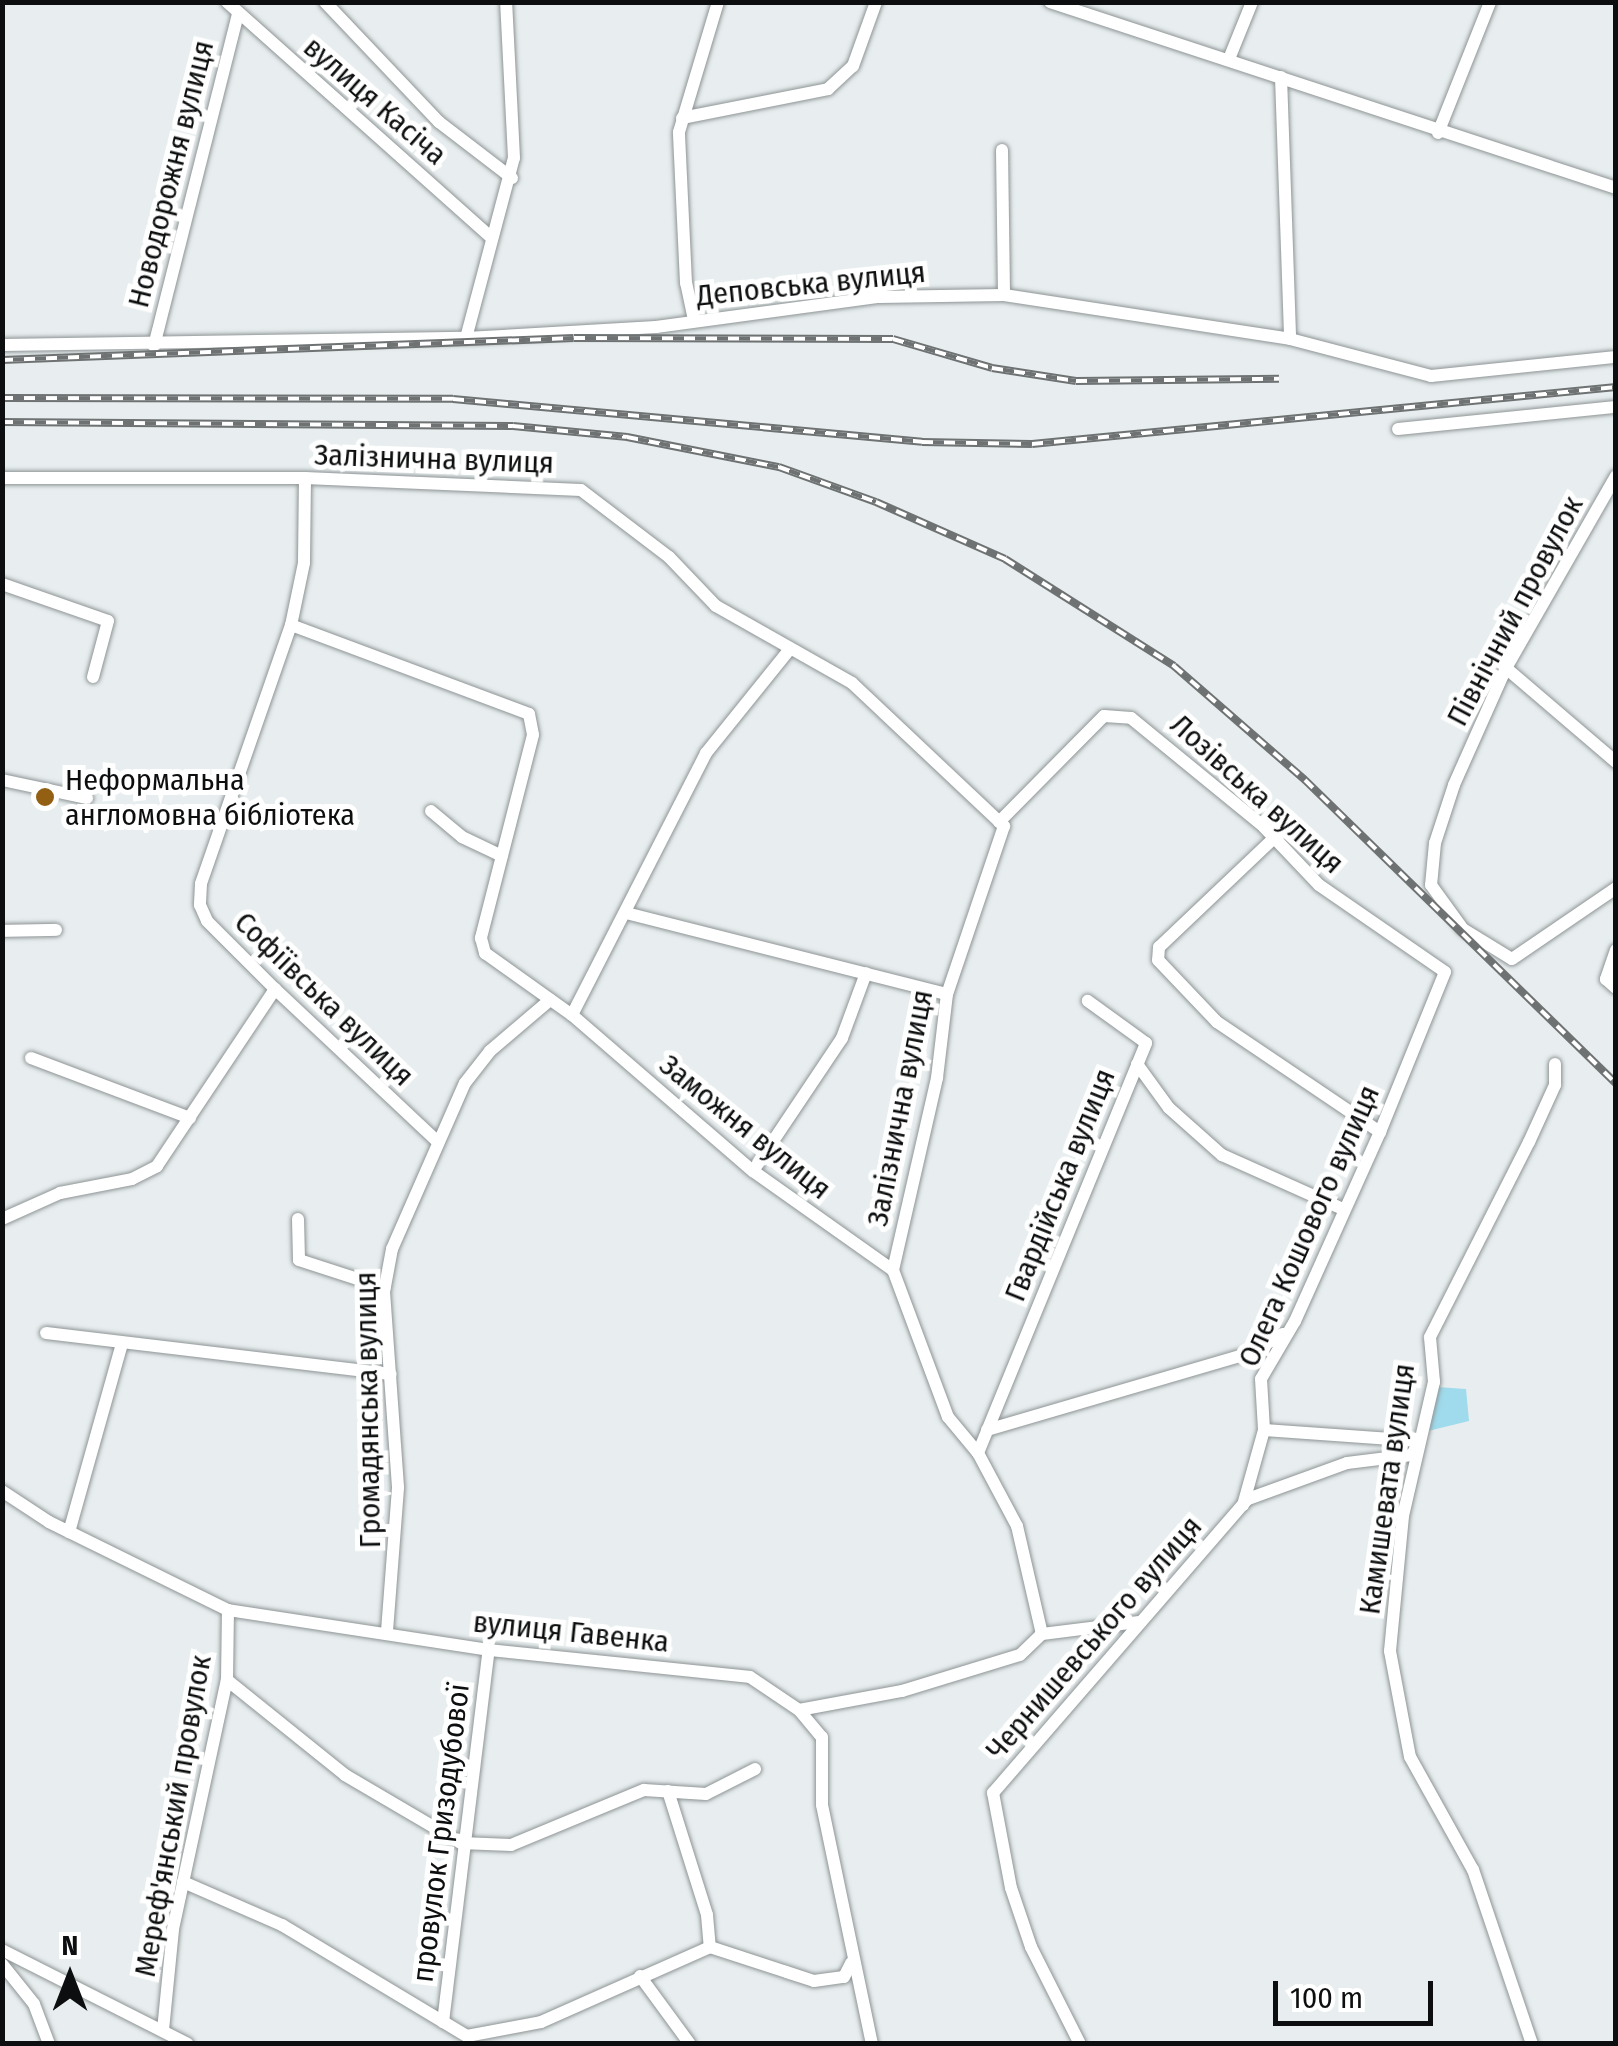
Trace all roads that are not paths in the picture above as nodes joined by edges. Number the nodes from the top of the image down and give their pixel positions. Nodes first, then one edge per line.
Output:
1 (227, 2) edge
2 (325, 2) edge
3 (506, 2) edge
4 (718, 2) edge
5 (876, 2) edge
6 (1252, 2) edge
7 (1490, 2) edge
8 (1053, 3) edge
9 (238, 14) junction
10 (1229, 59) junction
11 (1281, 78) junction
12 (682, 118) junction
13 (1438, 133) junction
14 (1002, 150) dead end
15 (512, 178) junction
16 (1616, 188) edge
17 (490, 236) junction
18 (1004, 295) junction
19 (694, 320) junction
20 (466, 338) junction
21 (1290, 339) junction
22 (2, 344) edge
23 (154, 346) junction
24 (1616, 356) edge
25 (1616, 407) edge
26 (1398, 429) dead end
27 (1616, 476) edge
28 (2, 478) edge
29 (305, 478) junction
30 (2, 584) edge
31 (291, 624) junction
32 (790, 649) junction
33 (1506, 668) junction
34 (93, 677) dead end
35 (1616, 762) edge
36 (2, 780) edge
37 (88, 798) dead end
38 (431, 812) dead end
39 (999, 822) junction
40 (1273, 840) junction
41 (502, 856) junction
42 (1616, 888) edge
43 (626, 914) junction
44 (56, 930) dead end
45 (2, 932) edge
46 (1616, 950) edge
47 (1445, 972) joint
48 (866, 973) junction
49 (1611, 983) edge
50 (274, 989) junction
51 (947, 994) junction
52 (550, 1000) junction
53 (1088, 1001) dead end
54 (572, 1015) junction
55 (32, 1058) dead end
56 (1137, 1064) junction
57 (1554, 1064) dead end
58 (190, 1118) junction
59 (1380, 1132) junction
60 (437, 1141) junction
61 (754, 1170) junction
62 (1342, 1209) junction
63 (2, 1219) edge
64 (298, 1219) dead end
65 (893, 1270) junction
66 (385, 1288) junction
67 (1288, 1332) junction
68 (46, 1333) dead end
69 (122, 1343) junction
70 (391, 1374) junction
71 (987, 1430) junction
72 (1264, 1430) junction
73 (1419, 1441) junction
74 (978, 1453) junction
75 (2, 1491) edge
76 (1242, 1506) junction
77 (69, 1532) junction
78 (228, 1610) junction
79 (1139, 1622) junction
80 (387, 1632) junction
81 (1042, 1634) junction
82 (489, 1650) junction
83 (227, 1680) junction
84 (799, 1710) junction
85 (755, 1769) dead end
86 (668, 1791) junction
87 (461, 1843) junction
88 (183, 1882) junction
89 (710, 1947) junction
90 (2, 1950) edge
91 (851, 1963) junction
92 (2, 1964) edge
93 (640, 1976) junction
94 (443, 2022) junction
95 (162, 2030) junction
96 (49, 2044) edge
97 (188, 2044) edge
98 (690, 2044) edge
99 (872, 2044) edge
100 (1080, 2044) edge
101 (1532, 2044) edge

1 - 9 street, вулиця Касіча
2 - 15 street
3 - 15 street
4 - 12 street
5 - 12 street
6 - 10 street
7 - 13 street
8 - 10 street
9 - 17 street, вулиця Касіча
9 - 23 street, Новодорожня вулиця
10 - 11 street
11 - 13 street
11 - 21 street
12 - 19 street
13 - 16 street
14 - 18 street
15 - 17 street
17 - 20 street
18 - 19 street, Деповська вулиця
18 - 21 street, Деповська вулиця
19 - 20 street, Деповська вулиця
20 - 23 street, Деповська вулиця
21 - 24 street, Деповська вулиця
22 - 23 street, Деповська вулиця
25 - 26 street
27 - 33 street, Північний провулок
28 - 29 street, Залізнична вулиця
29 - 31 street, Софіївська вулиця
29 - 32 street, Залізнична вулиця
30 - 34 street
31 - 41 street
31 - 50 street, Софіївська вулиця
32 - 39 street, Залізнична вулиця
32 - 43 street
33 - 35 street
33 - 42 street, Північний провулок
36 - 37 street
38 - 41 street
39 - 40 street, Лозівська вулиця
39 - 51 street, Залізнична вулиця
40 - 47 street, Лозівська вулиця
40 - 59 street
41 - 52 street, Заможня вулиця
43 - 48 street
43 - 54 street
44 - 45 street
46 - 49 street
47 - 59 street, Олега Кошового вулиця
48 - 51 street
48 - 61 street
50 - 58 street
50 - 60 street, Софіївська вулиця
51 - 65 street, Залізнична вулиця
52 - 54 street, Заможня вулиця
52 - 60 street, Громадянська вулиця
53 - 56 street
54 - 61 street, Заможня вулиця
55 - 58 street
56 - 62 street, Гвардійська вулиця
56 - 71 street, Гвардійська вулиця
57 - 73 street, Камишевата вулиця
58 - 63 street
59 - 62 street, Олега Кошового вулиця
60 - 66 street, Громадянська вулиця
61 - 65 street, Заможня вулиця
62 - 67 street, Олега Кошового вулиця
64 - 66 street
65 - 74 street
66 - 70 street, Громадянська вулиця
67 - 71 street
67 - 72 street, Олега Кошового вулиця
68 - 69 street
69 - 70 street
69 - 77 street
70 - 80 street, Громадянська вулиця
71 - 74 street, Гвардійська вулиця
72 - 73 street
72 - 76 street, Олега Кошового вулиця
73 - 76 street, Чернишевського вулиця
73 - 101 street, Камишевата вулиця
74 - 81 street
75 - 77 street, вулиця Гавенка
76 - 79 street, Чернишевського вулиця
77 - 78 street, вулиця Гавенка
78 - 80 street, вулиця Гавенка
78 - 83 street, Мереф'янський провулок
79 - 81 street
79 - 100 street, Чернишевського вулиця
80 - 82 street, вулиця Гавенка
81 - 84 street
82 - 84 street, вулиця Гавенка
82 - 87 street, провулок Гризодубової
83 - 87 street
83 - 88 street, Мереф'янський провулок
84 - 91 street
85 - 86 street
86 - 87 street
86 - 89 street
87 - 94 street, провулок Гризодубової
88 - 94 street
88 - 95 street, Мереф'янський провулок
89 - 91 street
89 - 93 street
90 - 95 street
91 - 99 street
92 - 96 street
93 - 94 street
93 - 98 street
95 - 97 street

